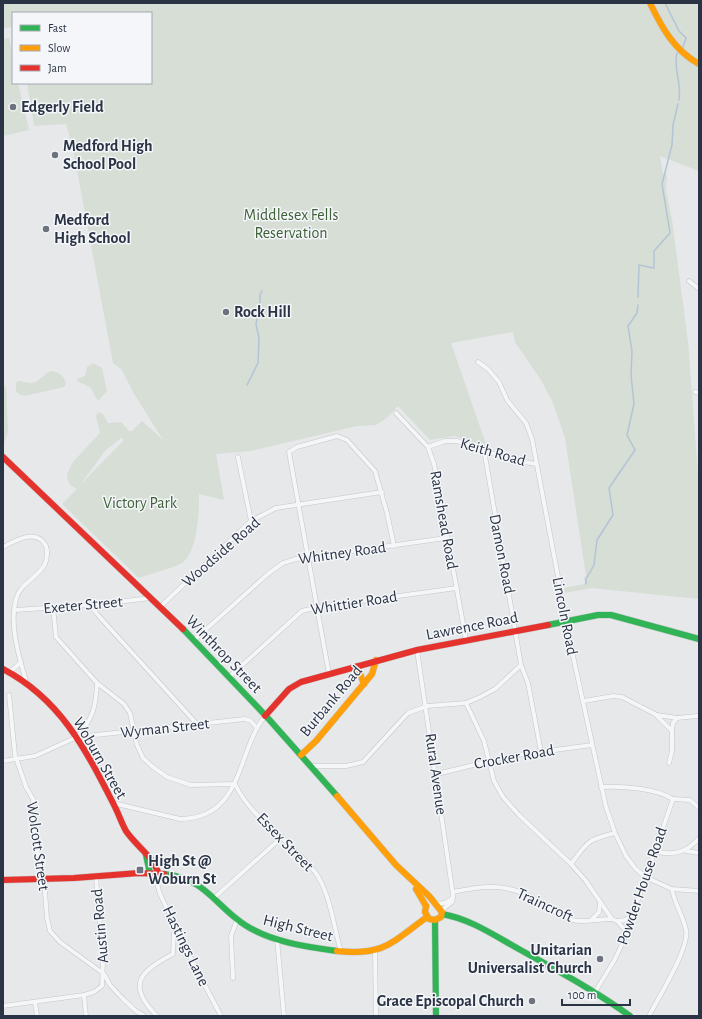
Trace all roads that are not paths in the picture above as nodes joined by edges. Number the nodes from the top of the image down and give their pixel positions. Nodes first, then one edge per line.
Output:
1 (650, 3) edge
2 (699, 64) edge
3 (689, 281) dead end
4 (699, 289) edge
5 (478, 362) dead end
6 (396, 414) dead end
7 (428, 447) junction
8 (484, 450) junction
9 (238, 456) dead end
10 (3, 457) edge
11 (536, 464) junction
12 (382, 492) junction
13 (298, 504) junction
14 (251, 522) junction
15 (446, 538) junction
16 (394, 546) junction
17 (3, 547) edge
18 (309, 557) junction
19 (457, 588) junction
20 (151, 598) junction
21 (92, 605) junction
22 (53, 607) junction
23 (160, 607) junction
24 (318, 607) junction
25 (15, 610) junction
26 (566, 620) junction
27 (516, 630) junction
28 (699, 639) edge
29 (194, 640) junction
30 (466, 640) junction
31 (417, 650) junction
32 (376, 660) junction
33 (21, 662) junction
34 (521, 665) junction
35 (357, 666) junction
36 (3, 669) edge
37 (10, 672) junction
38 (329, 674) junction
39 (229, 678) junction
40 (26, 682) junction
41 (97, 683) junction
42 (364, 684) junction
43 (9, 695) dead end
44 (584, 701) junction
45 (466, 703) junction
46 (427, 706) junction
47 (655, 714) junction
48 (265, 716) junction
49 (698, 716) dead end
50 (677, 718) junction
51 (197, 724) junction
52 (256, 727) junction
53 (134, 731) junction
54 (672, 731) junction
55 (76, 737) junction
56 (592, 745) junction
57 (541, 752) junction
58 (301, 755) junction
59 (17, 759) junction
60 (3, 760) edge
61 (488, 761) junction
62 (669, 763) dead end
63 (310, 766) junction
64 (437, 774) junction
65 (234, 784) junction
66 (601, 787) junction
67 (673, 799) junction
68 (112, 803) junction
69 (699, 808) edge
70 (615, 833) junction
71 (282, 837) junction
72 (699, 838) edge
73 (654, 851) junction
74 (686, 851) junction
75 (699, 853) edge
76 (571, 864) junction
77 (155, 874) junction
78 (96, 877) junction
79 (645, 877) junction
80 (44, 879) junction
81 (3, 880) edge
82 (412, 882) junction
83 (672, 889) junction
84 (699, 891) edge
85 (453, 892) junction
86 (215, 898) junction
87 (453, 898) junction
88 (600, 902) junction
89 (436, 904) junction
90 (426, 906) junction
91 (442, 912) junction
92 (632, 915) junction
93 (427, 918) junction
94 (612, 919) junction
95 (237, 920) junction
96 (435, 920) junction
97 (590, 920) junction
98 (617, 922) junction
99 (176, 927) junction
100 (627, 932) junction
101 (277, 939) junction
102 (341, 952) junction
103 (375, 952) junction
104 (104, 974) junction
105 (233, 978) dead end
106 (595, 992) junction
107 (84, 995) junction
108 (35, 1002) junction
109 (3, 1006) edge
110 (143, 1015) edge
111 (37, 1016) edge
112 (86, 1016) edge
113 (157, 1016) edge
114 (221, 1016) edge
115 (284, 1016) edge
116 (376, 1016) edge
117 (436, 1016) edge
118 (630, 1016) edge
119 (649, 1016) edge

1 - 2 main road
3 - 4 street
5 - 11 street, Lincoln Road
6 - 7 street, Ramshead Road
7 - 8 street, Keith Road
7 - 15 street, Ramshead Road
8 - 11 street, Keith Road
8 - 27 street, Damon Road
9 - 14 street
10 - 20 main road, Winthrop Street
11 - 26 street, Lincoln Road
12 - 13 street, Woodside Road
12 - 13 street
12 - 16 street
13 - 14 street, Woodside Road
13 - 18 street
14 - 23 street, Woodside Road
15 - 16 street, Whitney Road
15 - 19 street, Ramshead Road
16 - 18 street, Whitney Road
17 - 25 street
18 - 24 street
18 - 29 street, Whitney Road
19 - 24 street, Whittier Road
19 - 30 street, Ramshead Road
20 - 21 street, Exeter Street
20 - 23 main road, Winthrop Street
21 - 22 street, Exeter Street
21 - 51 street
22 - 25 street, Exeter Street
22 - 41 street
23 - 29 main road, Winthrop Street
24 - 38 street
24 - 39 street, Whittier Road
25 - 33 street
26 - 27 main road, Lawrence Road
26 - 28 main road, Lawrence Road
26 - 44 street, Lincoln Road
27 - 30 main road, Lawrence Road
27 - 34 street, Damon Road
29 - 39 main road, Winthrop Street
30 - 31 main road, Lawrence Road
31 - 32 main road, Lawrence Road
31 - 46 street, Rural Avenue
32 - 35 main road, Lawrence Road
32 - 42 main road, Burbank Road
33 - 37 street
33 - 40 street
34 - 45 street
34 - 57 street, Damon Road
35 - 38 main road, Lawrence Road
35 - 42 main road
36 - 37 main road, Woburn Street
37 - 40 main road, Woburn Street
38 - 48 main road, Lawrence Road
39 - 48 main road, Winthrop Street
40 - 55 main road, Woburn Street
41 - 53 street
41 - 55 street
42 - 58 main road, Burbank Road
43 - 59 street, Wolcott Street
44 - 47 street
44 - 56 street, Lincoln Road
45 - 46 street
45 - 61 street
46 - 63 street
46 - 64 street, Rural Avenue
47 - 50 street
47 - 54 street
48 - 52 street
48 - 58 main road, Winthrop Street
49 - 50 street
50 - 54 street
51 - 52 street, Wyman Street
51 - 53 street, Wyman Street
52 - 65 street
53 - 55 street, Wyman Street
53 - 65 street
54 - 62 street
55 - 59 street, Wyman Street
55 - 68 main road, Woburn Street
56 - 57 street, Crocker Road
56 - 66 street, Lincoln Road
57 - 61 street, Crocker Road
58 - 63 main road, Winthrop Street
59 - 60 street, Wyman Street
59 - 80 street, Wolcott Street
61 - 64 street, Crocker Road
61 - 76 street
63 - 82 main road, Winthrop Street
64 - 85 street, Rural Avenue
65 - 68 street
65 - 71 street, Essex Street
66 - 67 street
66 - 70 street, Lincoln Road
67 - 69 street
67 - 73 street, Powder House Road
68 - 77 main road, Woburn Street
70 - 76 street
70 - 79 street, Lincoln Road
71 - 86 street
71 - 102 street, Essex Street
72 - 74 street
73 - 74 street
73 - 79 street, Powder House Road
74 - 75 street
76 - 88 street
77 - 78 main road, High Street
77 - 86 main road, High Street
77 - 99 street, Hastings Lane
78 - 80 main road, High Street
78 - 104 street, Austin Road
79 - 83 street
79 - 92 street, Powder House Road
80 - 81 main road, High Street
80 - 104 street, Wolcott Street
82 - 89 main road, Winthrop Street
82 - 90 main road, Winthrop Street
83 - 84 street
83 - 119 street
85 - 87 street, Rural Avenue
85 - 97 street, Traincroft
86 - 95 main road, High Street
87 - 89 street
87 - 91 street
88 - 94 street
88 - 97 street, Traincroft
89 - 90 main road
89 - 91 main road
90 - 93 main road
91 - 96 main road
91 - 106 main road
92 - 98 street
92 - 100 street, Powder House Road
93 - 96 main road
93 - 103 main road, High Street
94 - 97 street, Traincroft
94 - 98 street
95 - 101 main road, High Street
95 - 105 street
96 - 117 main road
98 - 100 street
99 - 113 street
99 - 114 street, Hastings Lane
100 - 106 street, Powder House Road
101 - 102 main road, High Street
101 - 115 street
102 - 103 main road, High Street
103 - 116 street
104 - 107 street
104 - 110 street
106 - 118 main road
107 - 108 street
107 - 112 street
108 - 109 street
108 - 111 street

